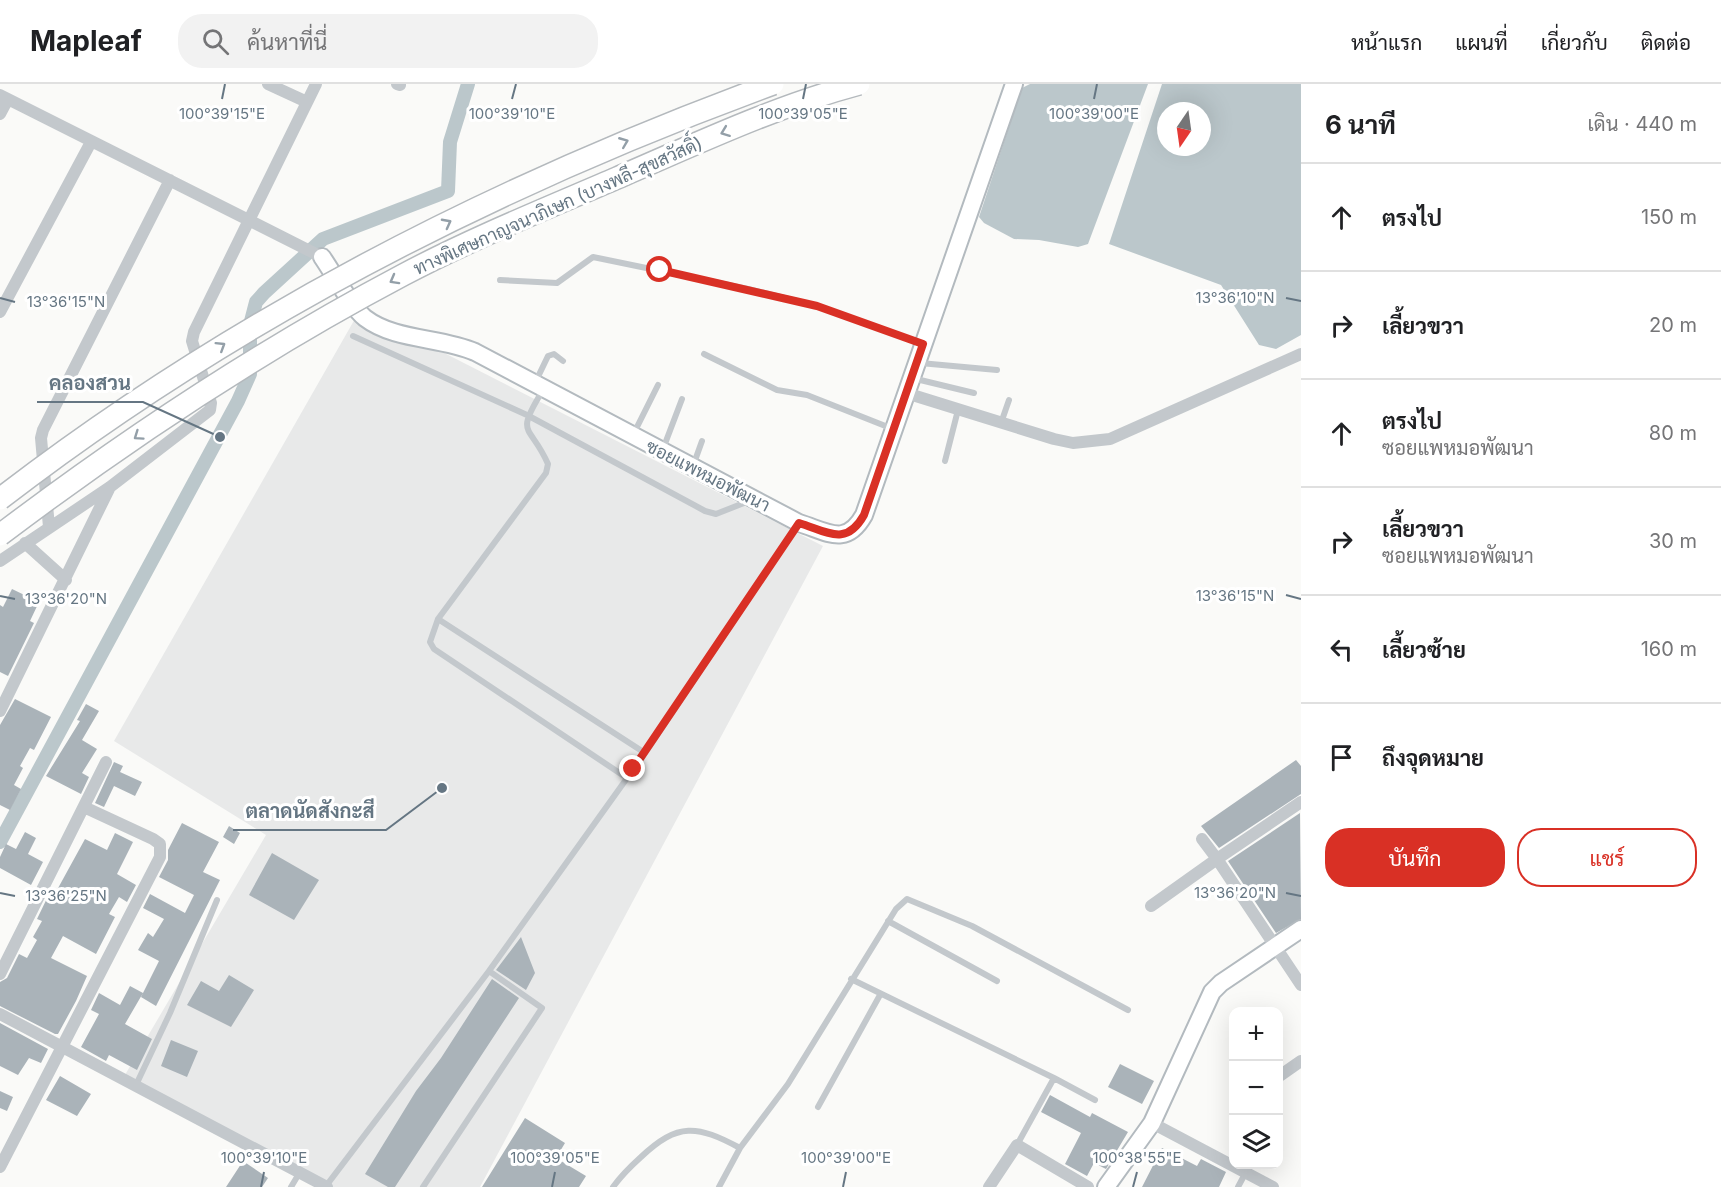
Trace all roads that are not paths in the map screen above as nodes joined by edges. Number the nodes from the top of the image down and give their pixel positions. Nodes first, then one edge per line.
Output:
1 (268, 84) edge
2 (316, 84) edge
3 (773, 84) edge
4 (859, 84) edge
5 (1014, 84) edge
6 (4, 97) edge
7 (307, 102) junction
8 (0, 114) edge
9 (91, 142) junction
10 (170, 180) junction
11 (248, 220) junction
12 (322, 257) joint
13 (500, 280) dead end
14 (0, 312) edge
15 (353, 336) dead end
16 (923, 344) junction
17 (704, 354) dead end
18 (1301, 354) edge
19 (563, 361) dead end
20 (997, 370) dead end
21 (911, 378) junction
22 (658, 385) dead end
23 (539, 387) junction
24 (974, 393) dead end
25 (682, 399) dead end
26 (1009, 400) dead end
27 (958, 410) junction
28 (527, 415) junction
29 (1001, 423) junction
30 (894, 430) junction
31 (632, 436) junction
32 (702, 441) dead end
33 (662, 453) junction
34 (945, 461) dead end
35 (692, 468) junction
36 (110, 487) junction
37 (0, 499) edge
38 (752, 499) junction
39 (799, 523) junction
40 (49, 527) junction
41 (0, 535) edge
42 (25, 543) junction
43 (0, 561) edge
44 (66, 580) junction
45 (438, 619) junction
46 (0, 711) edge
47 (645, 753) junction
48 (106, 762) dead end
49 (627, 778) junction
50 (1301, 801) edge
51 (84, 807) junction
52 (1202, 839) dead end
53 (1217, 859) junction
54 (217, 900) dead end
55 (1151, 906) dead end
56 (888, 921) junction
57 (1301, 929) edge
58 (1276, 946) junction
59 (489, 971) junction
60 (0, 974) edge
61 (851, 979) junction
62 (997, 981) dead end
63 (1301, 985) edge
64 (880, 995) junction
65 (1128, 1010) dead end
66 (0, 1014) edge
67 (62, 1047) junction
68 (1301, 1061) edge
69 (1283, 1074) edge
70 (1054, 1078) junction
71 (135, 1086) junction
72 (1095, 1100) dead end
73 (818, 1107) dead end
74 (1152, 1123) junction
75 (1017, 1144) junction
76 (740, 1148) junction
77 (0, 1167) edge
78 (300, 1172) junction
79 (1246, 1172) junction
80 (291, 1187) edge
81 (327, 1187) edge
82 (423, 1187) edge
83 (613, 1187) edge
84 (719, 1187) edge
85 (989, 1187) edge
86 (1088, 1187) edge
87 (1106, 1187) edge
88 (1238, 1187) edge
89 (1273, 1187) edge

1 - 7 street
2 - 7 street
37 -> 3 highway, ทางพิเศษกาญจนาภิเษก (บางพลี-สุขสวัสดิ์), bridge
4 -> 41 highway, ทางพิเศษกาญจนาภิเษก (บางพลี-สุขสวัสดิ์), bridge
5 - 16 street, ซอยแพหมอพัฒนา
6 - 8 street
6 - 9 street
7 - 11 street
9 - 10 street
9 - 14 street
10 - 11 street
10 - 40 street
11 - 12 street
11 - 36 street
12 - 23 street, ซอยแพหมอพัฒนา
13 - 16 lane
15 - 28 lane
16 - 21 street, ซอยแพหมอพัฒนา
17 - 30 lane
18 - 29 street
19 - 23 lane
20 - 21 lane
21 - 24 lane
21 - 27 street
21 - 30 street, ซอยแพหมอพัฒนา
22 - 31 lane
23 - 28 lane
23 - 31 street, ซอยแพหมอพัฒนา
25 - 33 lane
26 - 29 lane
27 - 29 street
27 - 34 lane
28 - 38 lane
28 - 45 lane
30 - 39 street, ซอยแพหมอพัฒนา
31 - 33 street, ซอยแพหมอพัฒนา
32 - 35 lane
33 - 35 street, ซอยแพหมอพัฒนา
35 - 38 street, ซอยแพหมอพัฒนา
36 - 40 street
36 - 44 street
38 - 39 street, ซอยแพหมอพัฒนา
39 - 47 lane
40 - 42 street
42 - 43 street
42 - 44 street
44 - 46 street
45 - 47 lane
45 - 49 lane
47 - 49 lane
48 - 51 street
49 - 59 lane
50 - 53 street
51 - 60 street
51 - 67 street
52 - 53 street
53 - 55 street
53 - 58 street
54 - 71 lane
56 - 61 lane
56 - 62 lane
56 - 65 lane
57 - 58 street
58 - 63 street
58 - 74 street
59 - 81 lane
59 - 82 lane
61 - 64 lane
61 - 76 lane
64 - 70 lane
64 - 73 lane
66 - 67 street
67 - 71 street
67 - 77 street
68 - 69 street
70 - 72 lane
70 - 75 lane
71 - 78 street
74 - 79 street
74 - 87 street
75 - 85 street
75 - 86 street
76 - 83 lane
76 - 84 lane
78 - 80 lane
78 - 81 street
79 - 88 lane
79 - 89 street

